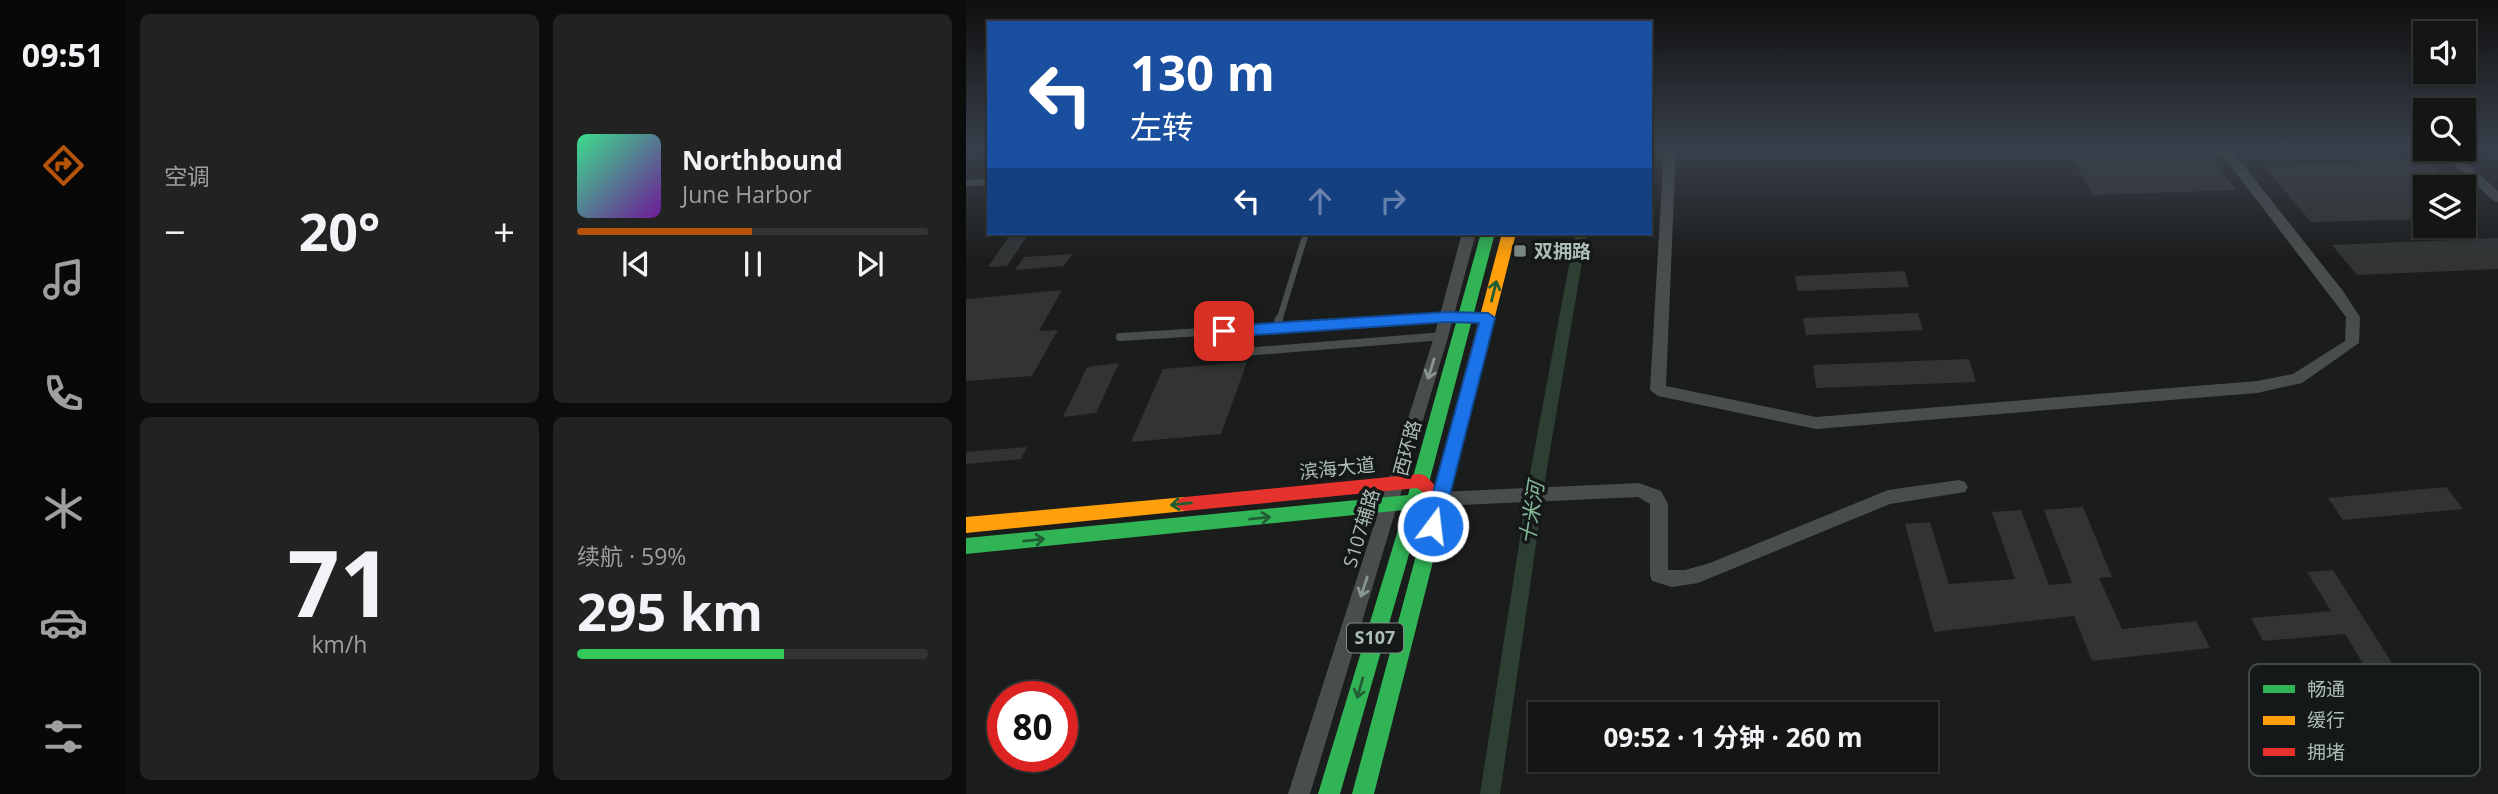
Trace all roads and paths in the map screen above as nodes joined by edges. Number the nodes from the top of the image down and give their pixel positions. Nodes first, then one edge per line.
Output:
1 (1668, 185) edge
2 (2252, 185) edge
3 (2484, 185) edge
4 (2498, 198) edge
5 (1305, 235) edge
6 (1469, 235) edge
7 (1487, 235) edge
8 (1509, 235) edge
9 (1456, 317) junction
10 (1488, 318) junction
11 (1276, 329) junction
12 (1450, 336) junction
13 (1482, 336) junction
14 (1120, 337) dead end
15 (1244, 352) dead end
16 (1420, 481) junction
17 (1397, 483) junction
18 (1959, 487) dead end
19 (1440, 499) junction
20 (1415, 503) junction
21 (1390, 505) junction
22 (966, 526) edge
23 (966, 546) edge
24 (1299, 794) edge
25 (1329, 794) edge
26 (1363, 794) edge

1 - 2 street
3 - 4 street
5 - 11 lane
6 - 9 street, S107辅路
7 - 9 main road
10 -> 8 main road, S107
9 - 10 lane
9 - 11 lane
9 - 12 street, S107辅路
10 - 13 main road, S107
11 - 14 lane
12 - 13 lane
12 - 15 lane
12 - 16 main road, 西环路 / S107
12 -> 17 street, S107辅路
13 - 19 main road, S107
16 - 17 main road, 滨海大道
16 - 19 main road
16 - 20 main road, 西环路 / S107
17 - 21 street, S107辅路
17 -> 22 main road, 滨海大道
18 - 19 street
19 - 20 main road
19 - 26 main road, S107
20 - 21 main road
20 -> 25 main road, 西环路 / S107
23 -> 21 main road
21 -> 24 street, S107辅路

